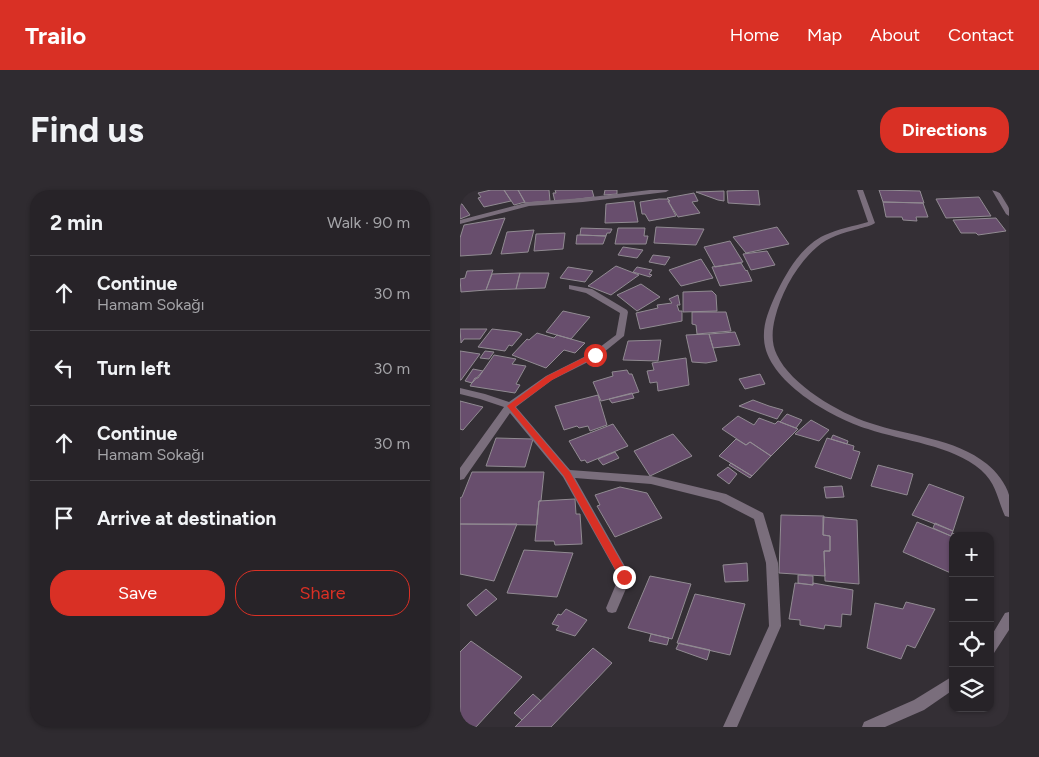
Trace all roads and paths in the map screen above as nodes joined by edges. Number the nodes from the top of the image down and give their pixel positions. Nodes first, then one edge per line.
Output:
1 (666, 190) edge
2 (860, 190) edge
3 (995, 190) edge
4 (1009, 214) edge
5 (460, 222) edge
6 (572, 287) dead end
7 (460, 391) edge
8 (510, 406) junction
9 (567, 474) junction
10 (460, 476) edge
11 (1009, 513) edge
12 (612, 608) dead end
13 (1009, 617) edge
14 (994, 643) edge
15 (949, 685) edge
16 (730, 727) edge
17 (869, 727) edge

1 - 5 street
2 - 11 street
3 - 4 street
6 - 8 street
7 - 8 street
8 - 9 street
8 - 10 street
9 - 12 street
9 - 16 street
13 - 14 street
15 - 17 street

